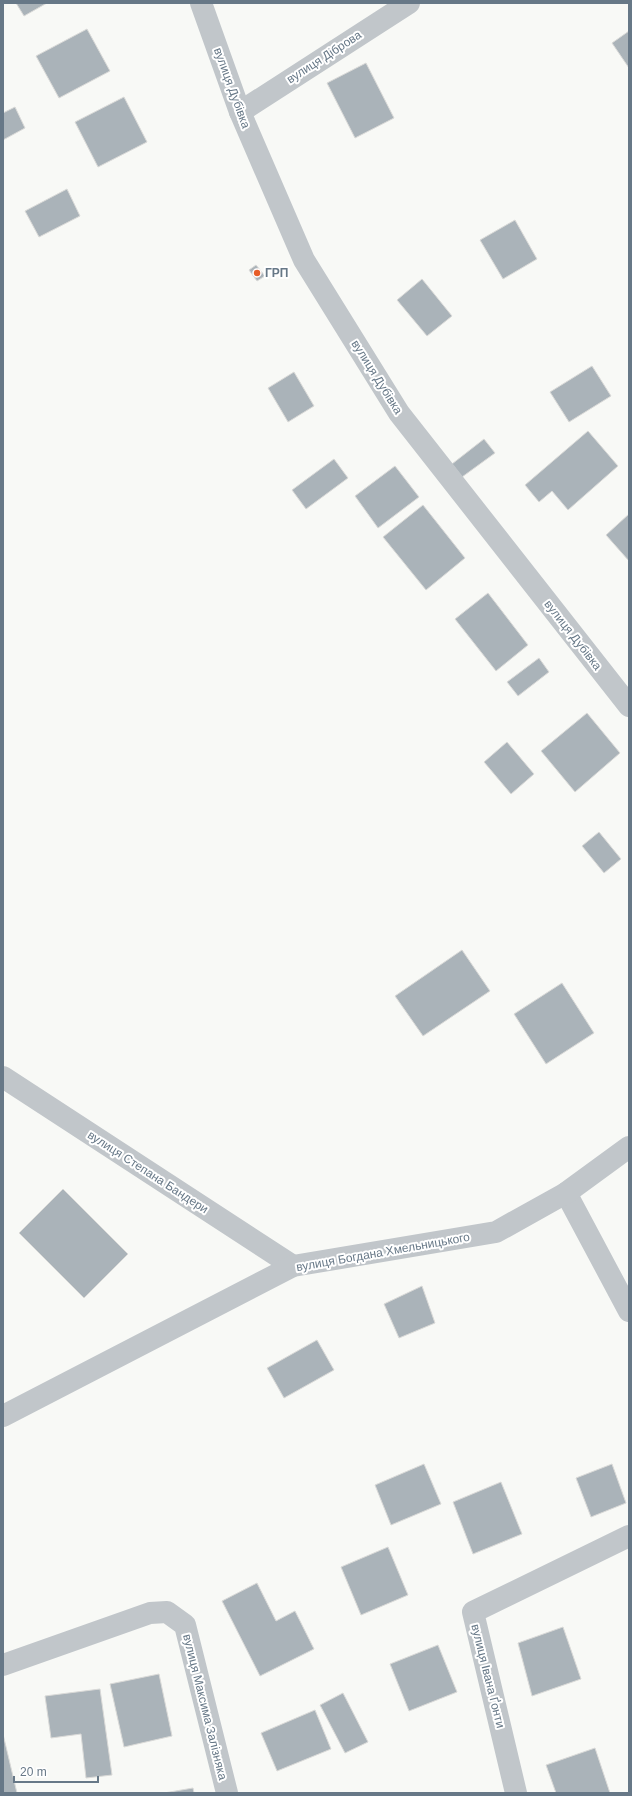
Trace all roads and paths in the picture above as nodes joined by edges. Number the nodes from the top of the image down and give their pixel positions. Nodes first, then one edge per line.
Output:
1 (201, 3) edge
2 (409, 3) edge
3 (240, 112) junction
4 (629, 706) edge
5 (3, 1077) edge
6 (629, 1147) edge
7 (566, 1193) junction
8 (293, 1266) junction
9 (629, 1311) edge
10 (3, 1416) edge
11 (629, 1536) edge
12 (3, 1665) edge
13 (226, 1793) edge
14 (516, 1793) edge

1 - 3 street, вулиця Дубівка
2 - 3 street, вулиця Діброва
3 - 4 street, вулиця Дубівка
5 - 8 street, вулиця Степана Бандери
6 - 7 street, вулиця Богдана Хмельницького
7 - 8 street, вулиця Богдана Хмельницького
7 - 9 street
8 - 10 street, вулиця Богдана Хмельницького
11 - 14 street, вулиця Івана Ґонти
12 - 13 street, вулиця Максима Залізняка

